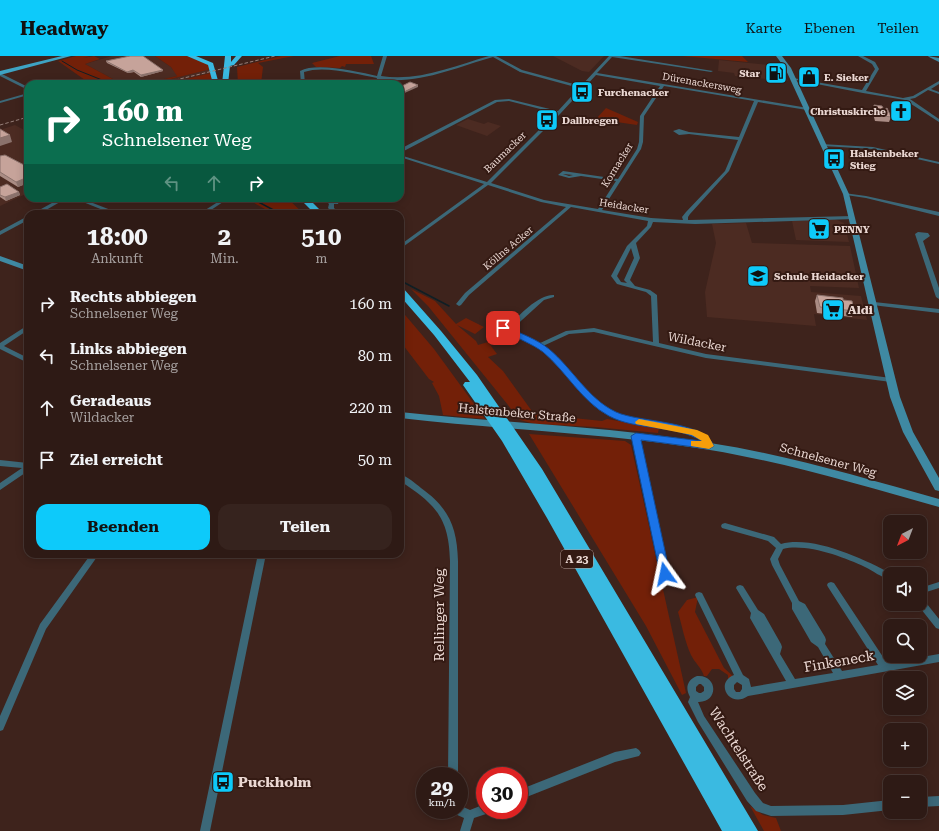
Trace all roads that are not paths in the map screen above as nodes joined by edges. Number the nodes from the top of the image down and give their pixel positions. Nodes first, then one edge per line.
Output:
1 (68, 56) edge
2 (190, 56) edge
3 (221, 56) edge
4 (228, 56) edge
5 (234, 56) edge
6 (239, 56) edge
7 (385, 56) edge
8 (493, 56) edge
9 (612, 56) edge
10 (779, 56) edge
11 (860, 56) edge
12 (931, 56) edge
13 (854, 57) edge
14 (866, 59) junction
15 (939, 60) edge
16 (229, 67) junction
17 (215, 70) junction
18 (711, 71) dead end
19 (0, 73) edge
20 (596, 74) junction
21 (378, 77) junction
22 (793, 79) junction
23 (216, 80) edge
24 (226, 80) edge
25 (231, 80) edge
26 (303, 80) edge
27 (378, 80) edge
28 (939, 82) edge
29 (663, 85) junction
30 (24, 87) edge
31 (582, 88) junction
32 (928, 89) junction
33 (862, 92) junction
34 (939, 93) edge
35 (24, 95) edge
36 (907, 99) junction
37 (756, 101) junction
38 (0, 102) edge
39 (806, 109) junction
40 (559, 113) junction
41 (939, 121) edge
42 (689, 133) dead end
43 (740, 139) junction
44 (823, 145) junction
45 (404, 149) edge
46 (404, 157) edge
47 (939, 163) edge
48 (579, 175) dead end
49 (618, 180) junction
50 (486, 184) junction
51 (846, 194) junction
52 (58, 202) edge
53 (86, 202) edge
54 (221, 202) edge
55 (298, 202) edge
56 (307, 202) edge
57 (570, 206) junction
58 (42, 210) edge
59 (107, 210) edge
60 (208, 210) edge
61 (307, 210) edge
62 (316, 210) edge
63 (599, 211) junction
64 (939, 214) edge
65 (852, 218) junction
66 (24, 220) edge
67 (651, 220) junction
68 (686, 222) junction
69 (0, 233) edge
70 (921, 240) dead end
71 (633, 243) junction
72 (404, 244) edge
73 (1, 260) edge
74 (24, 268) edge
75 (634, 287) junction
76 (404, 295) edge
77 (552, 296) dead end
78 (939, 297) edge
79 (460, 304) dead end
80 (874, 304) junction
81 (404, 306) edge
82 (939, 311) edge
83 (500, 326) dead end
84 (24, 330) edge
85 (507, 330) junction
86 (656, 345) junction
87 (538, 346) junction
88 (0, 347) edge
89 (24, 359) edge
90 (891, 380) junction
91 (404, 415) edge
92 (634, 436) junction
93 (709, 446) junction
94 (0, 463) edge
95 (24, 466) edge
96 (24, 469) edge
97 (404, 480) edge
98 (939, 487) edge
99 (0, 488) edge
100 (939, 503) edge
101 (725, 526) dead end
102 (780, 547) junction
103 (92, 558) edge
104 (261, 558) edge
105 (883, 573) edge
106 (672, 584) dead end
107 (831, 585) dead end
108 (939, 585) edge
109 (740, 588) dead end
110 (927, 589) edge
111 (699, 595) dead end
112 (927, 610) edge
113 (939, 625) edge
114 (939, 658) edge
115 (884, 667) junction
116 (839, 675) junction
117 (740, 679) junction
118 (792, 683) junction
119 (747, 692) junction
120 (695, 696) dead end
121 (0, 727) edge
122 (636, 753) dead end
123 (453, 767) edge
124 (528, 791) edge
125 (939, 800) edge
126 (927, 801) edge
127 (883, 806) edge
128 (476, 813) edge
129 (470, 815) joint
130 (205, 831) edge
131 (465, 831) edge
132 (732, 831) edge
133 (749, 831) edge

1 - 19 main road
2 - 17 highway
3 - 17 highway
4 - 16 highway
5 - 16 highway
6 - 16 highway
7 - 21 street
8 - 21 street
8 - 31 street
9 - 18 street
9 - 20 street, Baumacker
10 - 22 main road
11 - 14 street
12 - 15 main road
13 - 14 street
14 - 33 street
16 - 24 highway
16 - 25 highway
17 - 23 highway
19 - 30 street
20 - 29 street, Dürenackersweg
20 - 31 street, Baumacker
21 - 26 street
21 - 27 street
22 - 33 street
22 - 39 main road
28 - 32 street
29 - 37 street, Dürenackersweg
29 - 49 street, Kornacker
31 - 40 street, Baumacker
32 - 34 street
32 - 36 street
33 - 36 street
35 - 38 street
36 - 41 street
37 - 39 street, Dürenackersweg
37 - 43 street
39 - 44 main road
40 - 45 street
40 - 50 street, Baumacker
42 - 43 street
43 - 68 street
44 - 47 street
44 - 51 main road
46 - 50 street, Heidacker
48 - 49 street
49 - 63 street, Kornacker
50 - 57 street, Heidacker
50 - 72 street, Baumacker
51 - 64 street
51 - 65 main road
52 - 58 street
53 - 59 street
54 - 60 street
55 - 61 highway
56 - 62 highway
57 - 63 street, Heidacker
57 - 79 street, Köllns Acker
63 - 67 street, Heidacker
65 - 68 street, Heidacker
65 - 80 main road
66 - 69 street
67 - 68 street, Heidacker
67 - 71 street
70 - 78 street
71 - 75 street
71 - 75 street
73 - 74 main road
75 - 86 street
76 - 133 highway, A 23
77 - 85 street
80 - 82 street
80 - 90 main road
81 - 132 highway, A 23
83 - 85 street
84 - 88 street
85 - 87 street
86 - 87 street, Wildacker
86 - 90 street, Wildacker
87 - 93 street
88 - 89 street
90 - 98 main road
91 - 92 main road, Halstenbeker Straße
92 - 93 main road, Schnelsener Weg
92 - 106 street
93 - 100 main road, Schnelsener Weg
94 - 95 street
96 - 99 street
97 - 123 street, Rellinger Weg
101 - 102 street
102 - 105 street
102 - 116 street
103 - 121 street
104 - 130 street
107 - 115 street
108 - 110 street
109 - 118 street, Finkeneck
111 - 117 street
112 - 113 street
114 - 115 street, Finkeneck
115 - 116 street, Finkeneck
116 - 118 street, Finkeneck
117 - 119 street
117 - 119 street, Finkeneck
118 - 119 street, Finkeneck
120 - 127 street, Wachtelstraße
122 - 124 street
125 - 126 street
128 - 129 street
129 - 131 street

